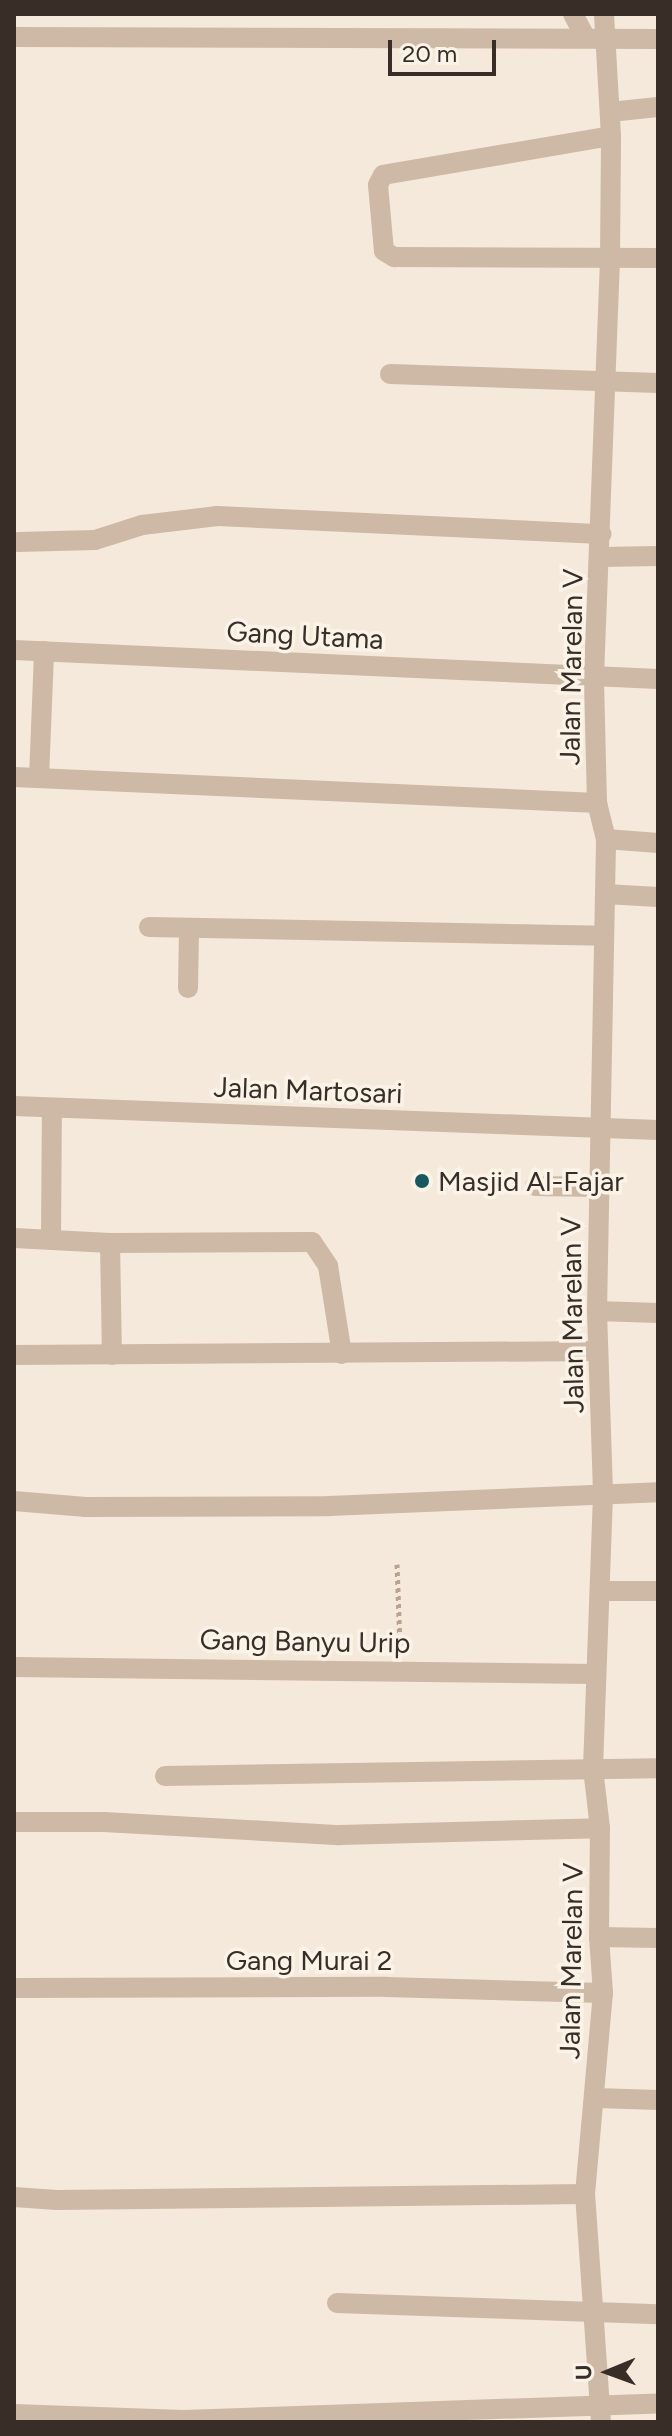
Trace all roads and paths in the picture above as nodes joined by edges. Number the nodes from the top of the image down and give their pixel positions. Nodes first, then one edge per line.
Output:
1 (573, 14) edge
2 (604, 14) edge
3 (14, 37) edge
4 (596, 39) junction
5 (658, 39) edge
6 (658, 107) edge
7 (610, 112) junction
8 (611, 136) junction
9 (610, 257) junction
10 (658, 258) edge
11 (390, 374) dead end
12 (608, 380) junction
13 (658, 383) edge
14 (602, 534) junction
15 (18, 542) dead end
16 (658, 556) edge
17 (601, 557) junction
18 (14, 650) edge
19 (44, 651) junction
20 (594, 676) junction
21 (658, 679) edge
22 (14, 777) edge
23 (39, 778) junction
24 (597, 803) junction
25 (606, 839) junction
26 (658, 843) edge
27 (605, 894) junction
28 (658, 897) edge
29 (149, 927) dead end
30 (189, 928) junction
31 (604, 936) junction
32 (188, 988) dead end
33 (14, 1106) edge
34 (52, 1108) junction
35 (601, 1128) junction
36 (658, 1130) edge
37 (535, 1186) dead end
38 (599, 1187) junction
39 (14, 1238) edge
40 (51, 1239) junction
41 (110, 1243) junction
42 (597, 1311) junction
43 (658, 1313) edge
44 (598, 1351) junction
45 (342, 1354) junction
46 (14, 1355) edge
47 (112, 1355) junction
48 (603, 1492) junction
49 (658, 1492) edge
50 (14, 1501) edge
51 (397, 1564) dead end
52 (600, 1591) junction
53 (658, 1591) edge
54 (14, 1667) edge
55 (401, 1670) junction
56 (596, 1674) junction
57 (593, 1768) junction
58 (658, 1768) edge
59 (165, 1776) dead end
60 (14, 1822) edge
61 (600, 1828) junction
62 (599, 1937) junction
63 (658, 1938) edge
64 (14, 1988) edge
65 (603, 1993) junction
66 (596, 2098) junction
67 (658, 2100) edge
68 (585, 2194) junction
69 (14, 2197) edge
70 (337, 2303) dead end
71 (594, 2314) junction
72 (658, 2314) edge
73 (658, 2403) edge
74 (601, 2412) edge
75 (14, 2414) edge

1 - 4 street
2 - 4 street, Jalan Marelan V
3 - 4 street
4 - 5 street
4 - 7 street, Jalan Marelan V
6 - 7 street
7 - 8 street, Jalan Marelan V
8 - 9 street, Jalan Marelan V
8 - 9 street
9 - 10 street
9 - 12 street, Jalan Marelan V
11 - 12 street
12 - 13 street
12 - 14 street, Jalan Marelan V
14 - 15 street
14 - 17 street, Jalan Marelan V
16 - 17 street
17 - 20 street, Jalan Marelan V
18 - 19 street, Gang Utama
19 - 20 street, Gang Utama
19 - 23 street
20 - 21 street, Gang Utama
20 - 24 street, Jalan Marelan V
22 - 23 street
23 - 24 street
24 - 25 street, Jalan Marelan V
25 - 26 street
25 - 27 street, Jalan Marelan V
27 - 28 street
27 - 31 street, Jalan Marelan V
29 - 30 street
30 - 31 street
30 - 32 street
31 - 35 street, Jalan Marelan V
33 - 34 street, Jalan Martosari
34 - 35 street, Jalan Martosari
34 - 40 street
35 - 36 street, Jalan Martosari
35 - 38 street, Jalan Marelan V
37 - 38 street
38 - 42 street, Jalan Marelan V
39 - 40 street
40 - 41 street
41 - 45 street
41 - 47 street
42 - 43 street
42 - 44 street, Jalan Marelan V
44 - 45 street
44 - 48 street, Jalan Marelan V
45 - 47 street
46 - 47 street
48 - 49 street
48 - 50 street
48 - 52 street, Jalan Marelan V
51 - 55 path
52 - 53 street
52 - 56 street, Jalan Marelan V
54 - 55 street, Gang Banyu Urip
55 - 56 street, Gang Banyu Urip
56 - 57 street, Jalan Marelan V
57 - 58 street
57 - 59 street
57 - 61 street, Jalan Marelan V
60 - 61 street
61 - 62 street, Jalan Marelan V
62 - 63 street
62 - 65 street, Jalan Marelan V
64 - 65 street, Gang Murai 2
65 - 66 street, Jalan Marelan V
66 - 67 street
66 - 68 street, Jalan Marelan V
68 - 69 street
68 - 71 street, Jalan Marelan V
70 - 71 street
71 - 72 street
71 - 74 street, Jalan Marelan V
73 - 74 street
74 - 75 street

